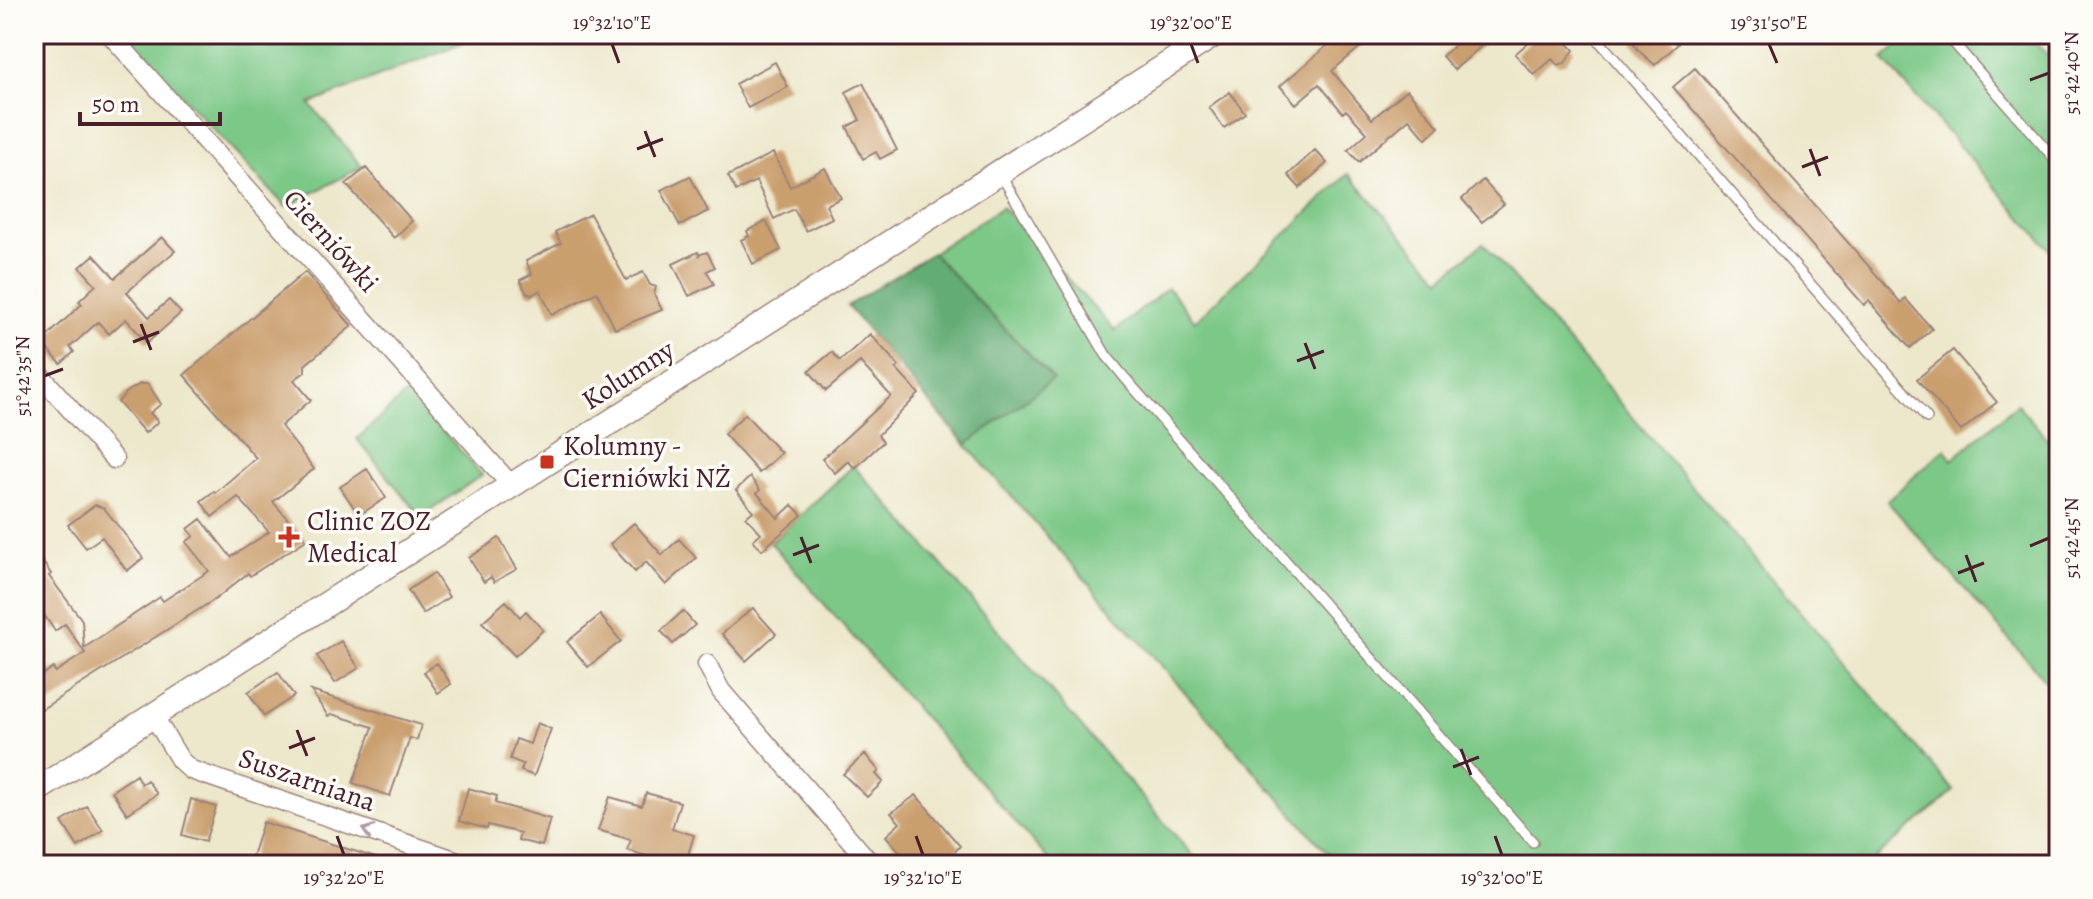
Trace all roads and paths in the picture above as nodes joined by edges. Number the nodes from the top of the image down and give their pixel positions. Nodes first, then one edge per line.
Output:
1 (110, 34) edge
2 (1215, 34) edge
3 (1593, 34) edge
4 (1946, 34) edge
5 (2059, 164) edge
6 (999, 172) junction
7 (34, 368) edge
8 (1927, 418) dead end
9 (114, 459) dead end
10 (511, 485) junction
11 (707, 664) dead end
12 (153, 715) junction
13 (34, 792) edge
14 (1533, 842) dead end
15 (469, 865) edge
16 (872, 865) edge

1 - 10 street, Cierniówki
2 - 6 street, Kolumny
3 - 8 lane
4 - 5 lane
6 - 10 street, Kolumny
6 - 14 lane
7 - 9 street
10 - 12 street, Kolumny
11 - 16 street
12 - 13 street, Kolumny
15 -> 12 street, Suszarniana

